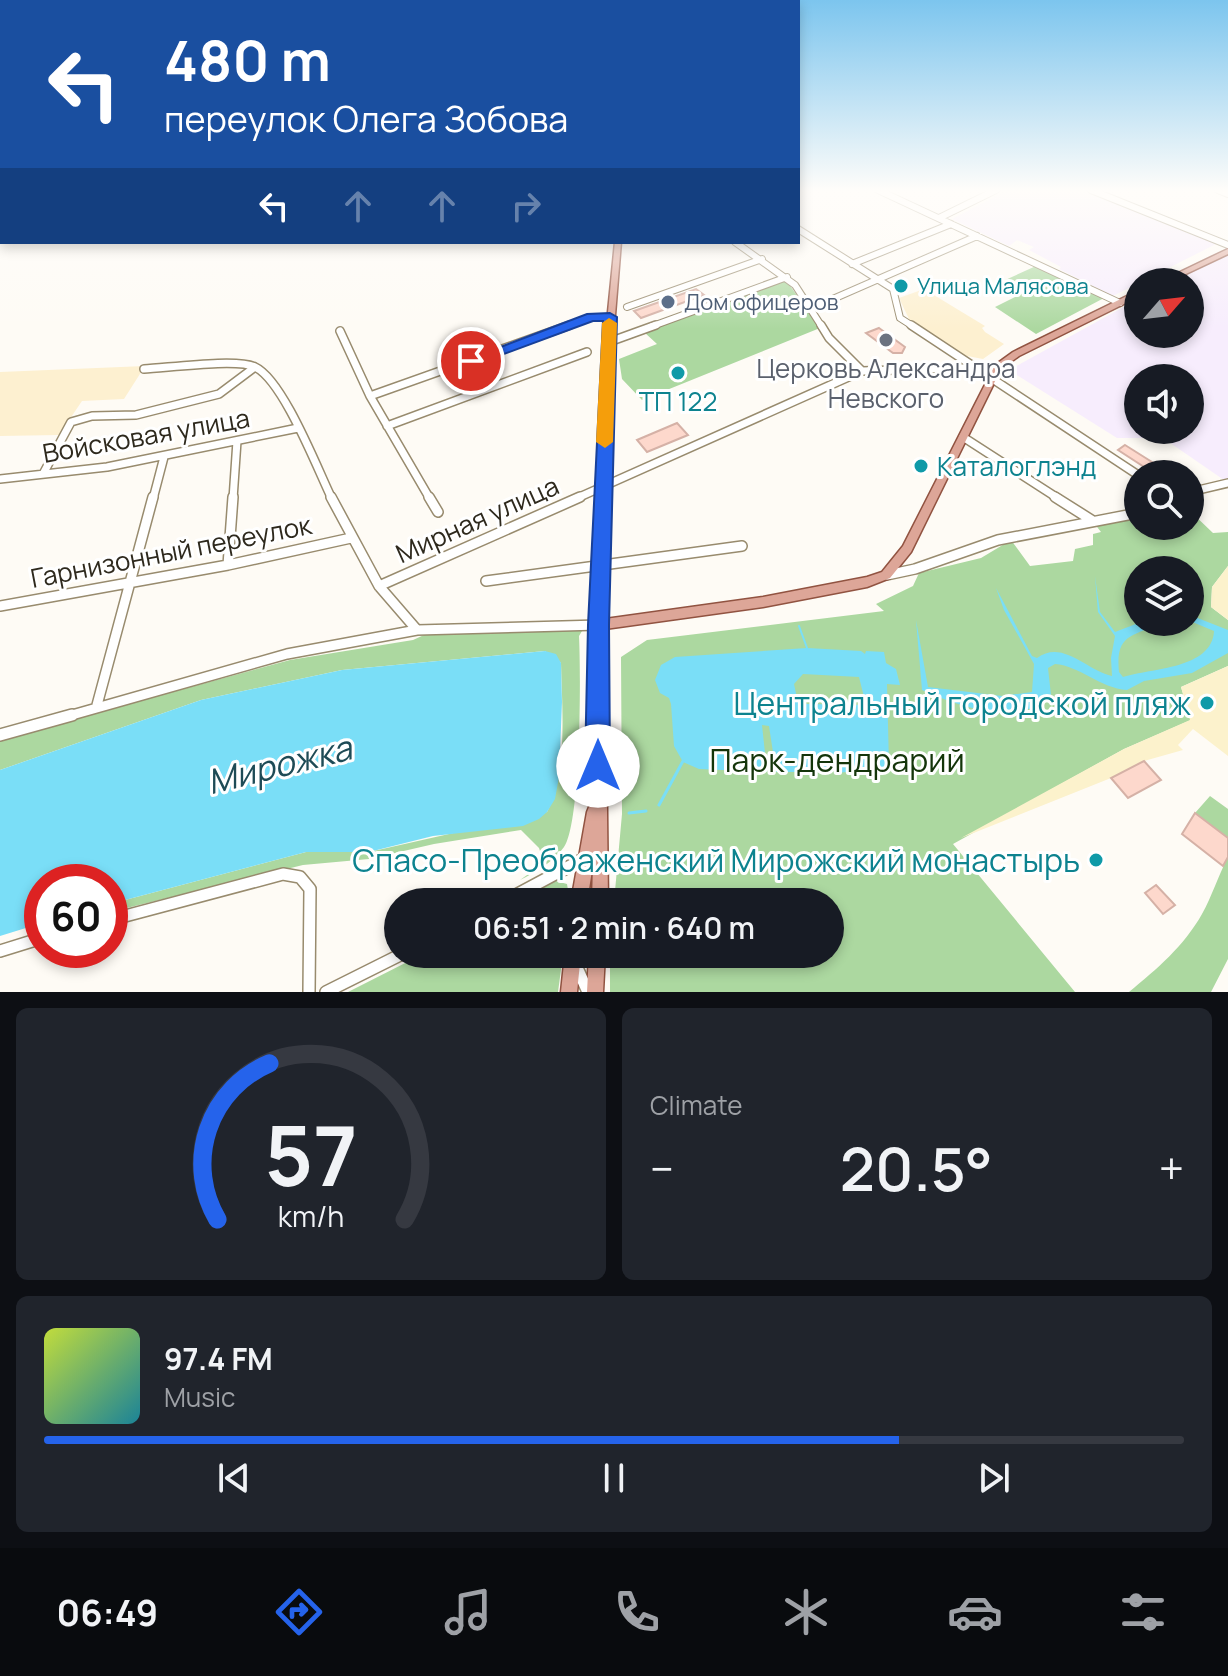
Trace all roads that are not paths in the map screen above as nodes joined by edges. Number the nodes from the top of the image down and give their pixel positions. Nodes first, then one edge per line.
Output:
1 (809, 236) edge
2 (921, 236) edge
3 (977, 236) joint
4 (1197, 236) edge
5 (618, 244) edge
6 (738, 244) edge
7 (1228, 250) edge
8 (762, 259) junction
9 (852, 264) junction
10 (1191, 268) edge
11 (787, 277) junction
12 (878, 280) junction
13 (1124, 301) edge
14 (1120, 303) junction
15 (627, 307) dead end
16 (810, 309) junction
17 (610, 317) junction
18 (340, 331) dead end
19 (609, 342) junction
20 (587, 352) dead end
21 (972, 365) junction
22 (256, 367) junction
23 (998, 367) junction
24 (144, 369) dead end
25 (862, 371) junction
26 (992, 378) junction
27 (370, 396) junction
28 (387, 426) junction
29 (298, 428) junction
30 (963, 437) junction
31 (237, 441) junction
32 (164, 457) junction
33 (1124, 466) edge
34 (43, 474) junction
35 (1, 478) edge
36 (1228, 483) edge
37 (0, 487) edge
38 (603, 489) junction
39 (1204, 489) edge
40 (438, 512) dead end
41 (1124, 516) edge
42 (1094, 521) junction
43 (351, 538) junction
44 (742, 546) dead end
45 (228, 565) junction
46 (601, 566) junction
47 (886, 575) junction
48 (486, 581) dead end
49 (128, 583) junction
50 (379, 586) junction
51 (0, 606) edge
52 (599, 625) junction
53 (417, 630) junction
54 (97, 705) junction
55 (0, 735) edge
56 (597, 795) junction
57 (585, 858) junction
58 (529, 888) edge
59 (581, 888) edge
60 (600, 888) edge
61 (128, 915) edge
62 (24, 944) edge
63 (0, 951) edge
64 (384, 963) edge
65 (570, 968) edge
66 (576, 968) edge
67 (596, 968) edge
68 (309, 992) edge
69 (326, 992) edge
70 (569, 992) edge
71 (588, 992) edge
72 (595, 992) edge

1 - 9 street
2 - 9 street
3 - 12 street
3 - 14 street
4 - 7 street
5 - 17 main road
6 - 8 street
7 - 10 main road
8 - 11 street
8 - 15 street
9 - 12 street
11 - 16 street
11 - 19 street
12 - 16 street
12 - 21 street
13 - 14 main road
14 - 23 main road
16 - 25 street
17 - 19 main road
17 - 27 street
18 - 27 street
19 - 38 main road
20 - 28 street
21 - 23 street, Мирная улица
21 - 25 street, Мирная улица
21 - 26 street
22 - 24 street
22 - 29 street
22 - 34 street
23 - 26 main road
25 - 38 street, Мирная улица
26 - 30 main road
26 - 33 street
27 - 28 street
28 - 40 street
29 - 31 street, Войсковая улица
29 - 43 street
30 - 42 street
30 - 47 main road
31 - 32 street, Войсковая улица
31 - 45 street
32 - 34 street, Войсковая улица
32 - 49 street
34 - 35 street, Войсковая улица
35 - 37 street
36 - 39 street
38 - 46 main road
38 - 50 street, Мирная улица
41 - 42 street
42 - 47 street
43 - 45 street, Гарнизонный переулок
43 - 50 street
44 - 46 street
45 - 49 street, Гарнизонный переулок
46 - 48 street
46 - 52 main road
47 - 52 main road
49 - 51 street, Гарнизонный переулок
49 - 54 street
50 - 53 street
52 - 53 street
52 - 56 main road
53 - 54 street
54 - 55 street
56 - 57 main road
56 - 60 main road
57 - 58 street
57 - 59 main road
61 - 68 street
62 - 63 street
64 - 69 street
65 - 70 main road
66 - 71 street
67 - 72 main road

